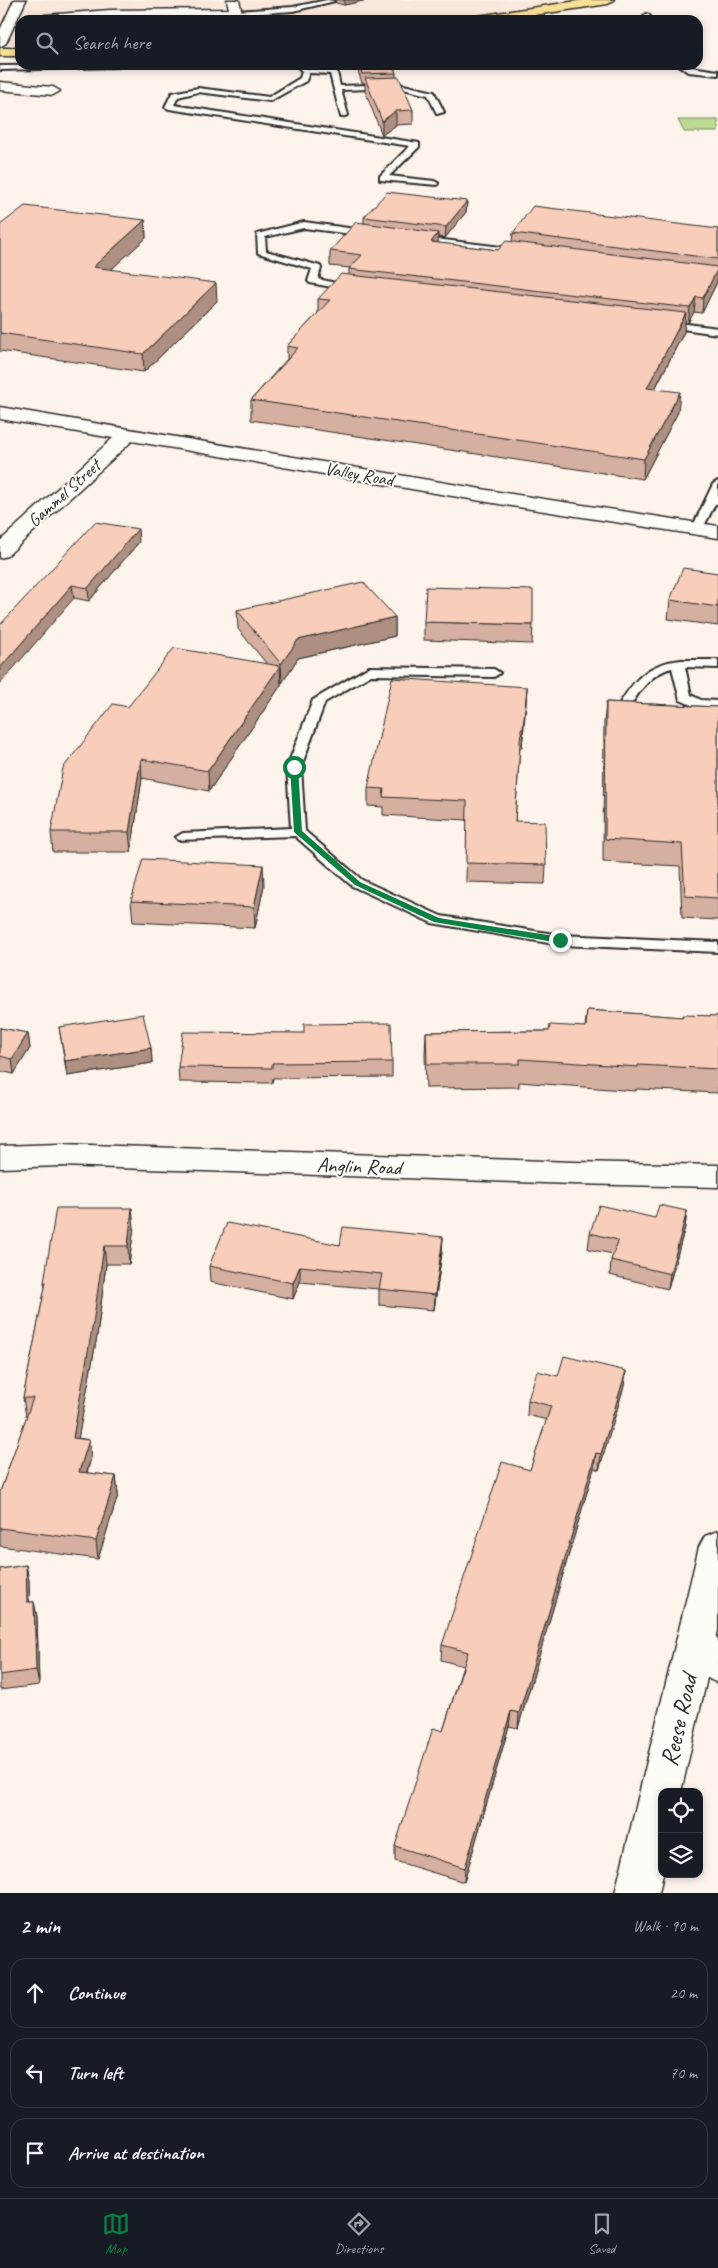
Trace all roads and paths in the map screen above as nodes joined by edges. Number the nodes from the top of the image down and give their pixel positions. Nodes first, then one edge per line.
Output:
1 (20, 0) edge
2 (608, 0) edge
3 (332, 1) edge
4 (52, 6) dead end
5 (235, 6) edge
6 (46, 15) edge
7 (97, 15) edge
8 (510, 15) edge
9 (0, 43) edge
10 (0, 52) edge
11 (15, 52) edge
12 (0, 68) edge
13 (15, 68) edge
14 (303, 70) edge
15 (318, 70) edge
16 (335, 70) edge
17 (691, 70) edge
18 (333, 72) junction
19 (718, 73) edge
20 (0, 86) edge
21 (337, 88) junction
22 (53, 91) dead end
23 (440, 112) dead end
24 (344, 115) dead end
25 (434, 183) dead end
26 (373, 234) edge
27 (412, 239) edge
28 (531, 254) edge
29 (356, 289) edge
30 (650, 323) edge
31 (718, 331) edge
32 (0, 413) edge
33 (128, 435) junction
34 (718, 484) edge
35 (715, 500) edge
36 (698, 528) junction
37 (718, 532) edge
38 (0, 552) edge
39 (718, 664) edge
40 (678, 665) junction
41 (494, 673) dead end
42 (718, 705) edge
43 (615, 720) edge
44 (298, 832) junction
45 (183, 837) dead end
46 (718, 947) edge
47 (0, 1157) edge
48 (718, 1176) edge
49 (718, 1547) edge
50 (707, 1654) edge
51 (637, 1893) edge

1 - 9 street
2 - 8 main road
3 - 5 lane
4 - 6 street
5 - 7 street
10 - 11 main road
12 - 13 lane
14 - 25 lane
15 - 18 lane
16 - 18 lane
17 - 19 lane
18 - 21 lane
20 - 22 street
21 - 23 lane
21 - 24 lane
26 - 29 lane
27 - 28 lane
30 - 31 lane
32 - 33 street, Valley Road
33 - 36 street, Valley Road
33 - 38 street, Gammel Street
34 - 35 lane
35 - 36 lane
36 - 37 street, Valley Road
39 - 40 lane
40 - 42 lane
40 - 43 lane
41 - 44 lane
44 - 45 lane
44 - 46 lane
47 - 48 street, Anglin Road
49 - 50 street, Reese Road
50 - 51 street, Reese Road

